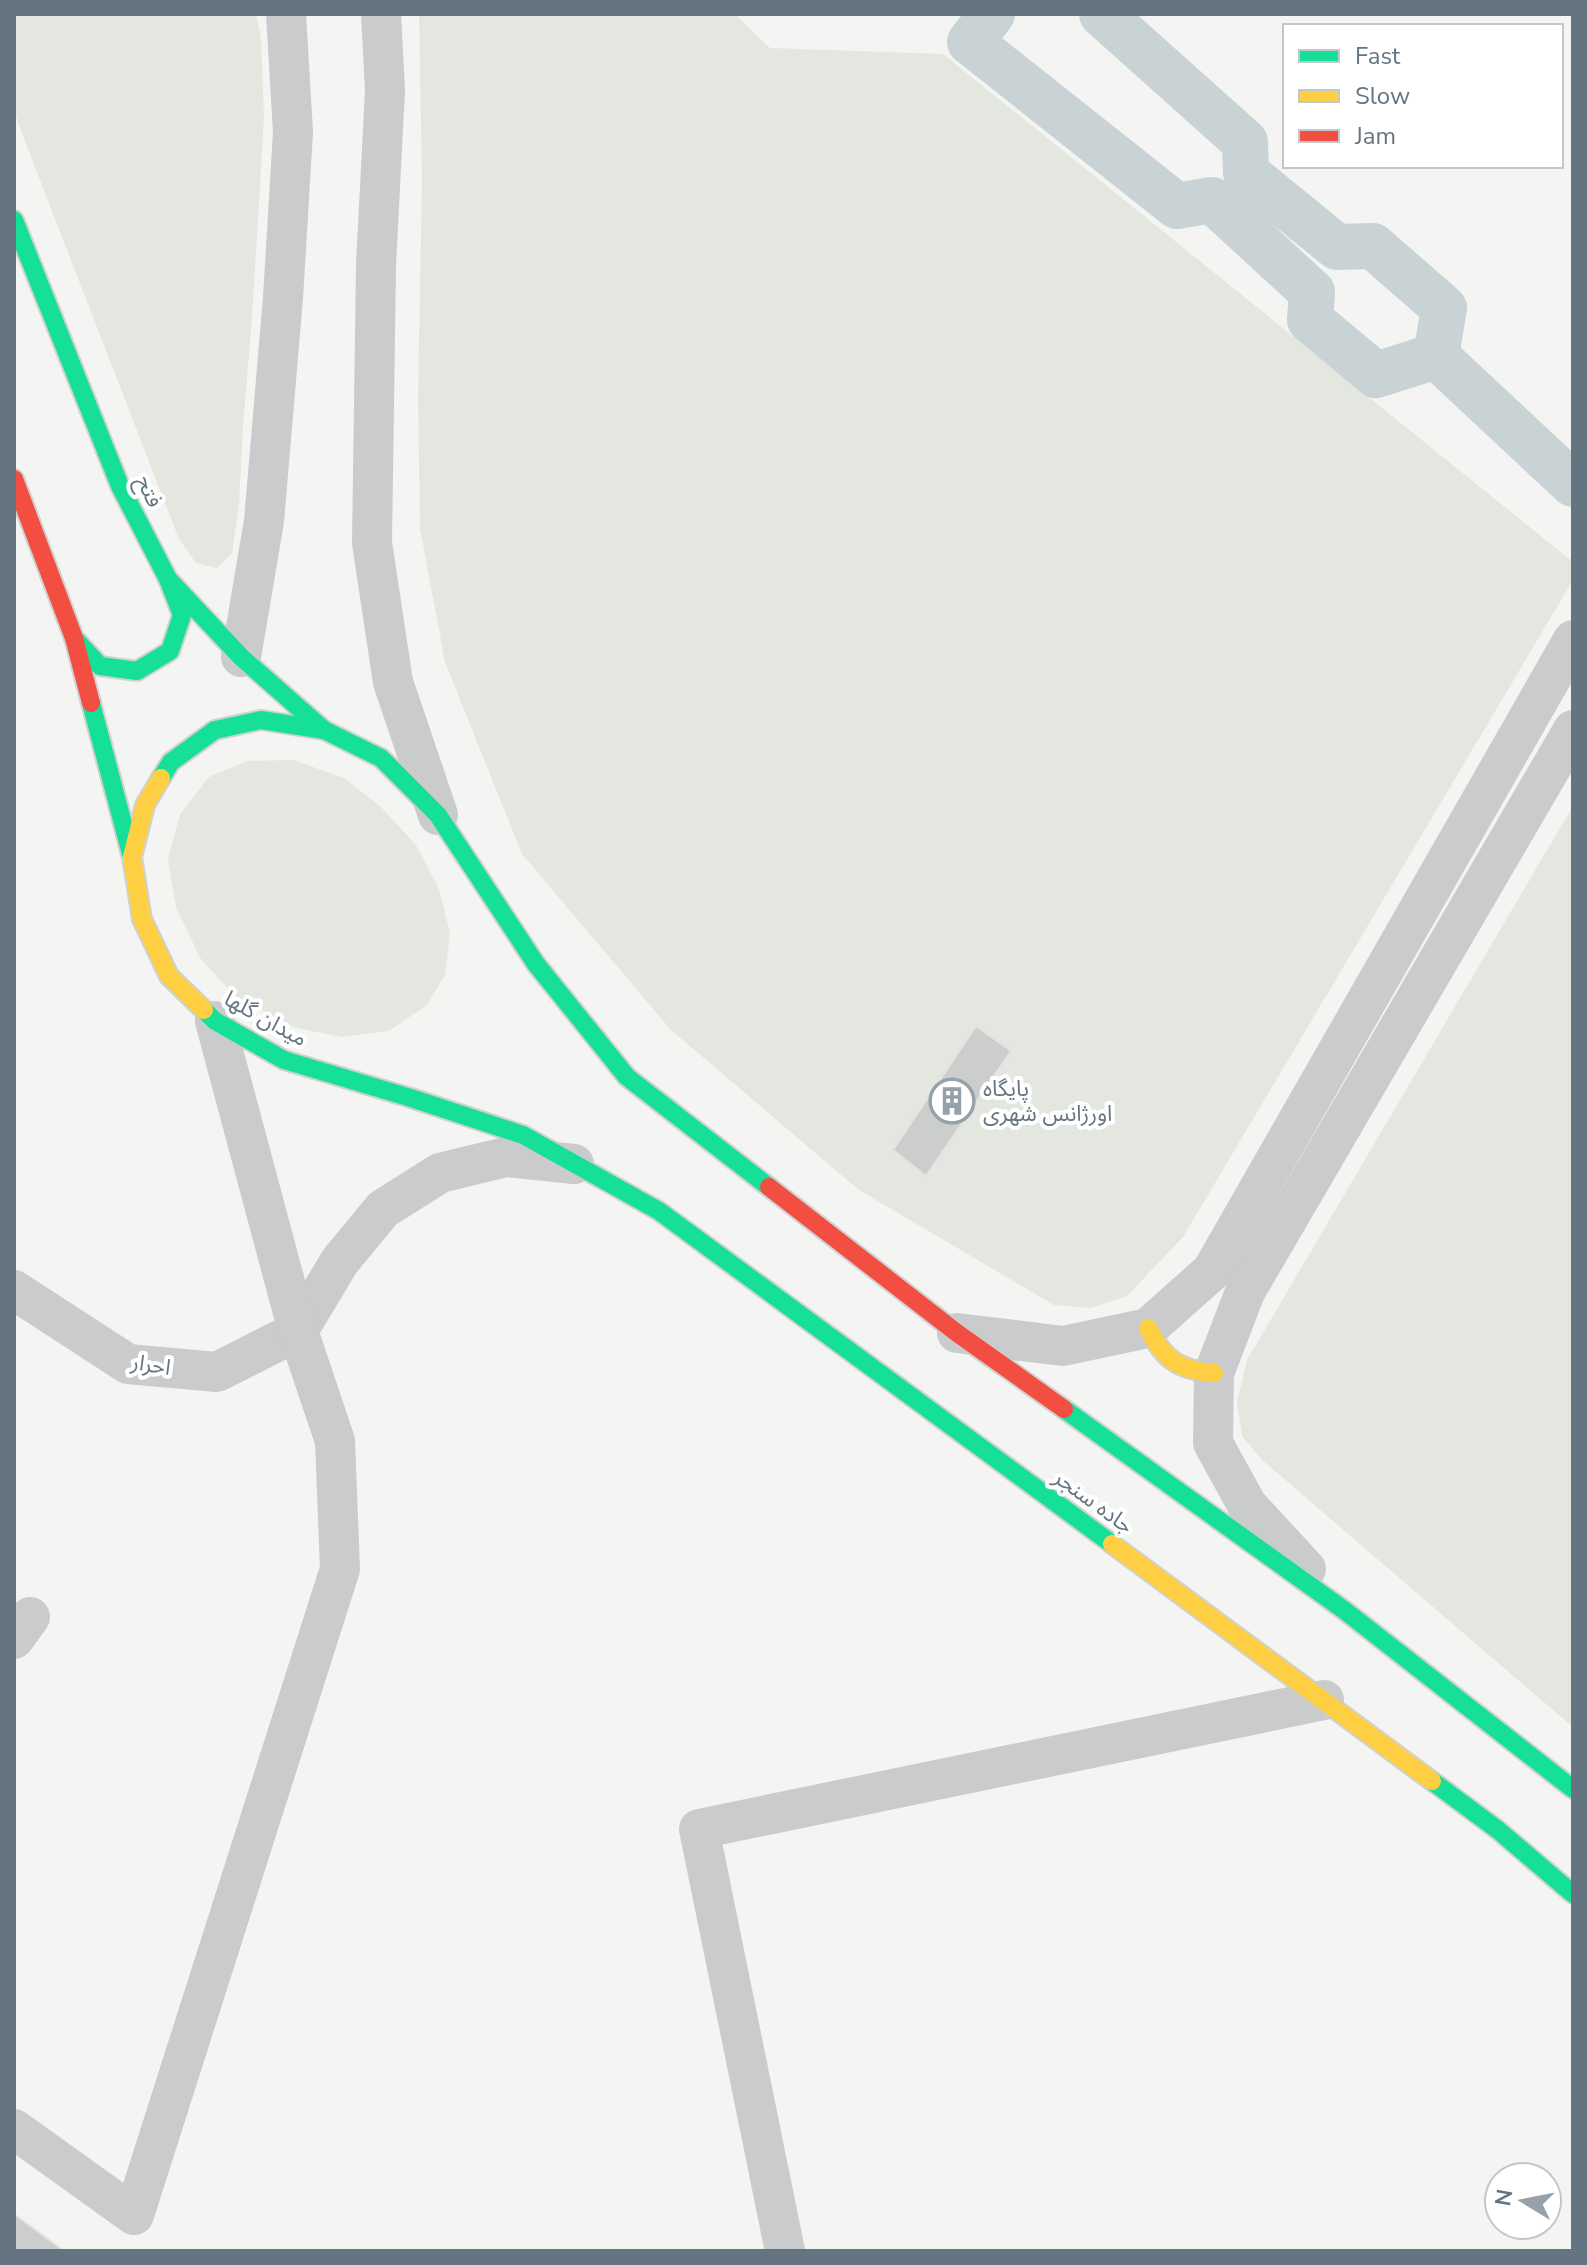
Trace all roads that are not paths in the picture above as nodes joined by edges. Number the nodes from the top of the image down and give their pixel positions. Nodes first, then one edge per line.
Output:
1 (286, 14) edge
2 (381, 14) edge
3 (14, 220) edge
4 (14, 479) edge
5 (168, 579) junction
6 (74, 638) junction
7 (1573, 640) edge
8 (241, 657) junction
9 (324, 730) junction
10 (1573, 730) edge
11 (438, 815) junction
12 (132, 857) junction
13 (215, 1021) junction
14 (574, 1164) junction
15 (14, 1290) edge
16 (1148, 1328) junction
17 (298, 1331) junction
18 (957, 1333) junction
19 (1214, 1373) junction
20 (1344, 1610) junction
21 (1324, 1700) junction
22 (1573, 1789) edge
23 (1573, 1894) edge
24 (14, 2129) edge
25 (785, 2251) edge

1 - 8 street
2 - 11 street
3 - 5 main road, فتح
4 - 6 main road
5 - 6 main road
5 - 8 main road, فتح
6 - 12 main road
7 - 16 street
8 - 9 main road, فتح
9 - 11 main road, میدان گلها
9 - 12 main road, میدان گلها
10 - 19 street
11 - 18 main road, میدان گلها
12 - 13 main road, میدان گلها
13 - 14 main road, میدان گلها
13 - 17 street
14 - 17 street
14 - 21 main road, جاده سنجر
15 - 17 street, احرار
16 - 18 street
16 - 19 main road
17 - 24 street
18 - 20 main road
19 - 20 street
20 - 22 main road
21 - 23 main road, جاده سنجر
21 - 25 street

